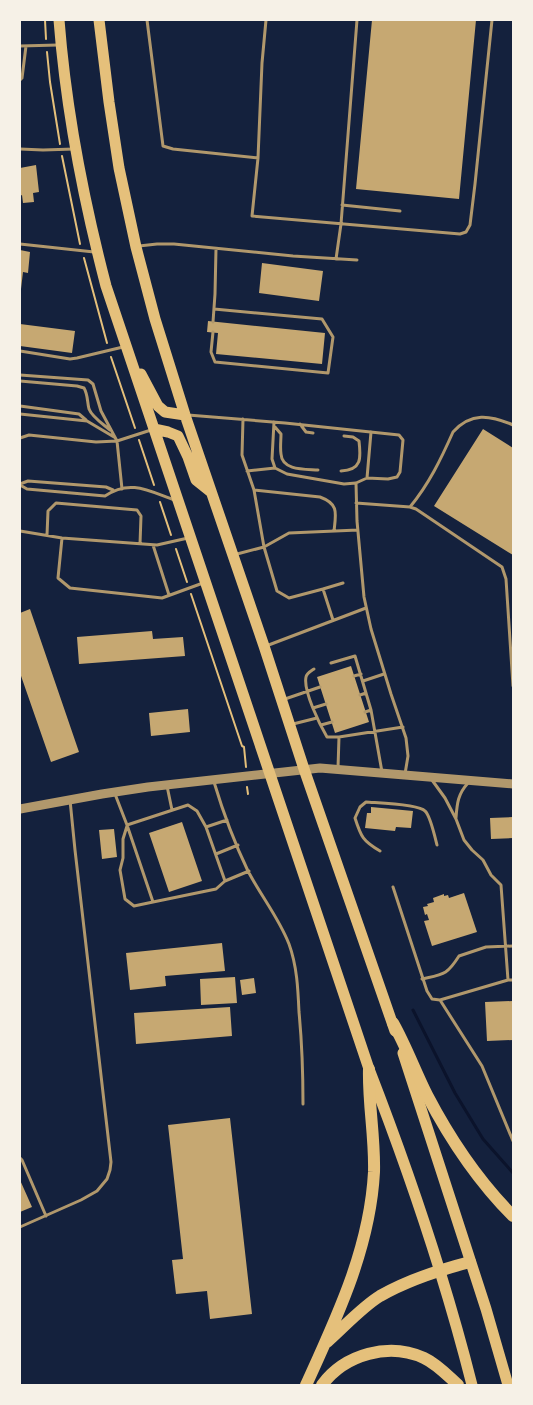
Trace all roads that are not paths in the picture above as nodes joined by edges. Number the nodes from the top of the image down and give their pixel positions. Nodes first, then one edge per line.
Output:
1 (59, 20) edge
2 (99, 20) edge
3 (147, 20) edge
4 (266, 20) edge
5 (357, 20) edge
6 (492, 20) edge
7 (61, 45) junction
8 (20, 46) edge
9 (26, 46) junction
10 (20, 80) edge
11 (20, 149) edge
12 (75, 149) junction
13 (258, 158) junction
14 (342, 205) junction
15 (400, 211) dead end
16 (341, 224) junction
17 (20, 244) edge
18 (136, 247) junction
19 (216, 249) junction
20 (97, 252) junction
21 (336, 259) junction
22 (357, 260) dead end
23 (214, 309) junction
24 (213, 322) dead end
25 (213, 332) dead end
26 (126, 346) junction
27 (20, 351) edge
28 (20, 375) edge
29 (20, 381) edge
30 (20, 406) edge
31 (20, 414) edge
32 (185, 415) junction
33 (244, 419) junction
34 (87, 421) junction
35 (274, 424) junction
36 (300, 424) junction
37 (513, 426) edge
38 (154, 429) junction
39 (112, 431) junction
40 (371, 432) junction
41 (313, 433) dead end
42 (344, 436) dead end
43 (20, 438) edge
44 (116, 439) junction
45 (275, 468) junction
46 (318, 470) dead end
47 (248, 471) junction
48 (341, 471) dead end
49 (366, 478) junction
50 (356, 483) junction
51 (20, 484) edge
52 (122, 489) junction
53 (114, 490) junction
54 (254, 490) junction
55 (212, 492) junction
56 (178, 502) junction
57 (356, 503) junction
58 (410, 507) junction
59 (358, 530) junction
60 (20, 531) edge
61 (334, 531) junction
62 (46, 535) junction
63 (190, 537) junction
64 (62, 538) junction
65 (140, 544) junction
66 (153, 545) junction
67 (264, 547) junction
68 (233, 555) junction
69 (206, 582) junction
70 (343, 583) dead end
71 (323, 589) junction
72 (170, 596) junction
73 (366, 608) junction
74 (333, 620) junction
75 (264, 646) junction
76 (331, 663) dead end
77 (314, 669) dead end
78 (360, 674) junction
79 (384, 674) junction
80 (354, 676) dead end
81 (363, 681) junction
82 (513, 686) edge
83 (320, 688) dead end
84 (308, 692) junction
85 (366, 693) junction
86 (360, 695) dead end
87 (282, 700) junction
88 (326, 704) dead end
89 (313, 708) junction
90 (371, 710) junction
91 (365, 712) dead end
92 (317, 718) junction
93 (332, 722) dead end
94 (290, 724) junction
95 (320, 726) junction
96 (403, 727) junction
97 (376, 731) junction
98 (339, 737) junction
99 (304, 768) junction
100 (338, 769) junction
101 (270, 772) junction
102 (382, 773) junction
103 (405, 775) junction
104 (430, 777) junction
105 (213, 779) junction
106 (470, 781) junction
107 (513, 784) edge
108 (167, 785) junction
109 (114, 792) junction
110 (70, 800) junction
111 (20, 809) edge
112 (172, 810) junction
113 (456, 819) junction
114 (227, 820) junction
115 (127, 825) junction
116 (206, 827) junction
117 (238, 845) junction
118 (437, 845) dead end
119 (380, 850) dead end
120 (216, 854) junction
121 (249, 871) junction
122 (225, 881) junction
123 (393, 887) dead end
124 (153, 902) junction
125 (506, 946) junction
126 (513, 946) edge
127 (422, 979) junction
128 (511, 980) edge
129 (440, 1000) junction
130 (393, 1023) junction
131 (369, 1069) junction
132 (303, 1104) dead end
133 (513, 1141) edge
134 (20, 1158) edge
135 (46, 1216) junction
136 (513, 1216) edge
137 (20, 1227) edge
138 (470, 1262) junction
139 (439, 1270) junction
140 (324, 1346) junction
141 (306, 1385) edge
142 (322, 1385) edge
143 (458, 1385) edge
144 (472, 1385) edge
145 (508, 1385) edge

1 - 7 highway
2 - 18 highway
3 - 13 lane
4 - 13 lane
5 - 14 lane
6 - 16 lane
7 - 9 lane
7 - 12 highway
8 - 9 lane
9 - 10 lane
11 - 12 lane
12 - 20 highway
13 - 16 lane
14 - 15 lane
14 - 16 lane
16 - 21 lane
17 - 20 lane
18 - 19 lane
18 - 32 highway
19 - 21 lane
19 - 23 lane
20 - 26 highway
21 - 22 lane
23 - 24 lane
23 - 25 lane
26 - 27 lane
26 - 32 highway
26 - 38 highway
28 - 39 lane
29 - 39 lane
30 - 34 lane
31 - 34 lane
32 - 33 lane
32 - 55 highway
33 - 35 lane
33 - 47 lane
34 - 44 lane
35 - 36 lane
35 - 45 lane
35 - 46 lane
36 - 40 lane
36 - 41 lane
37 - 58 lane
38 - 44 lane
38 - 55 highway
38 - 56 highway
39 - 44 lane
40 - 49 lane
40 - 49 lane
42 - 48 lane
43 - 44 lane
44 - 52 lane
45 - 47 lane
45 - 50 lane
47 - 54 lane
49 - 50 lane
50 - 57 lane
51 - 53 lane
51 - 53 lane
52 - 53 lane
52 - 56 lane
54 - 61 lane
54 - 67 lane
55 - 68 highway
56 - 63 highway
57 - 58 lane
57 - 59 lane
58 - 82 lane
59 - 61 lane
59 - 73 lane
60 - 62 lane
61 - 67 lane
62 - 64 lane
62 - 65 lane
63 - 66 lane
63 - 69 highway
64 - 65 lane
64 - 72 lane
65 - 66 lane
66 - 72 lane
67 - 68 lane
67 - 71 lane
68 - 75 highway
69 - 72 lane
69 - 101 highway
70 - 71 lane
71 - 74 lane
73 - 74 lane
73 - 79 lane
74 - 75 lane
75 - 87 highway
76 - 78 lane
77 - 84 lane
78 - 80 lane
78 - 81 lane
79 - 81 lane
79 - 96 lane
81 - 85 lane
83 - 84 lane
84 - 87 lane
84 - 89 lane
85 - 86 lane
85 - 90 lane
87 - 94 highway
88 - 89 lane
89 - 92 lane
90 - 91 lane
90 - 97 lane
92 - 94 lane
92 - 95 lane
93 - 95 lane
94 - 99 highway
95 - 98 lane
96 - 97 lane
96 - 103 lane
97 - 98 lane
97 - 102 lane
98 - 100 lane
99 - 100 street
99 - 101 street
99 - 130 highway
100 - 102 street
101 - 105 street
101 - 131 highway
102 - 103 street
103 - 104 street
104 - 106 street
104 - 113 lane
105 - 108 street
105 - 114 lane
106 - 107 street
106 - 113 lane
108 - 109 street
108 - 112 lane
109 - 110 street
109 - 115 lane
110 - 111 street
110 - 135 lane
112 - 115 lane
112 - 116 lane
113 - 125 lane
114 - 116 lane
114 - 117 lane
115 - 124 lane
115 - 124 lane
116 - 120 lane
117 - 120 lane
117 - 121 lane
118 - 119 lane
120 - 122 lane
121 - 122 lane
121 - 132 lane
122 - 124 lane
123 - 127 lane
125 - 126 lane
125 - 127 lane
125 - 128 lane
127 - 129 lane
128 - 129 lane
129 - 133 lane
130 - 136 highway
130 - 138 highway
131 - 139 highway
131 - 140 highway
134 - 135 lane
135 - 137 lane
138 - 139 highway
138 - 145 highway
139 - 140 highway
139 - 144 highway
140 - 141 highway
142 - 143 highway

